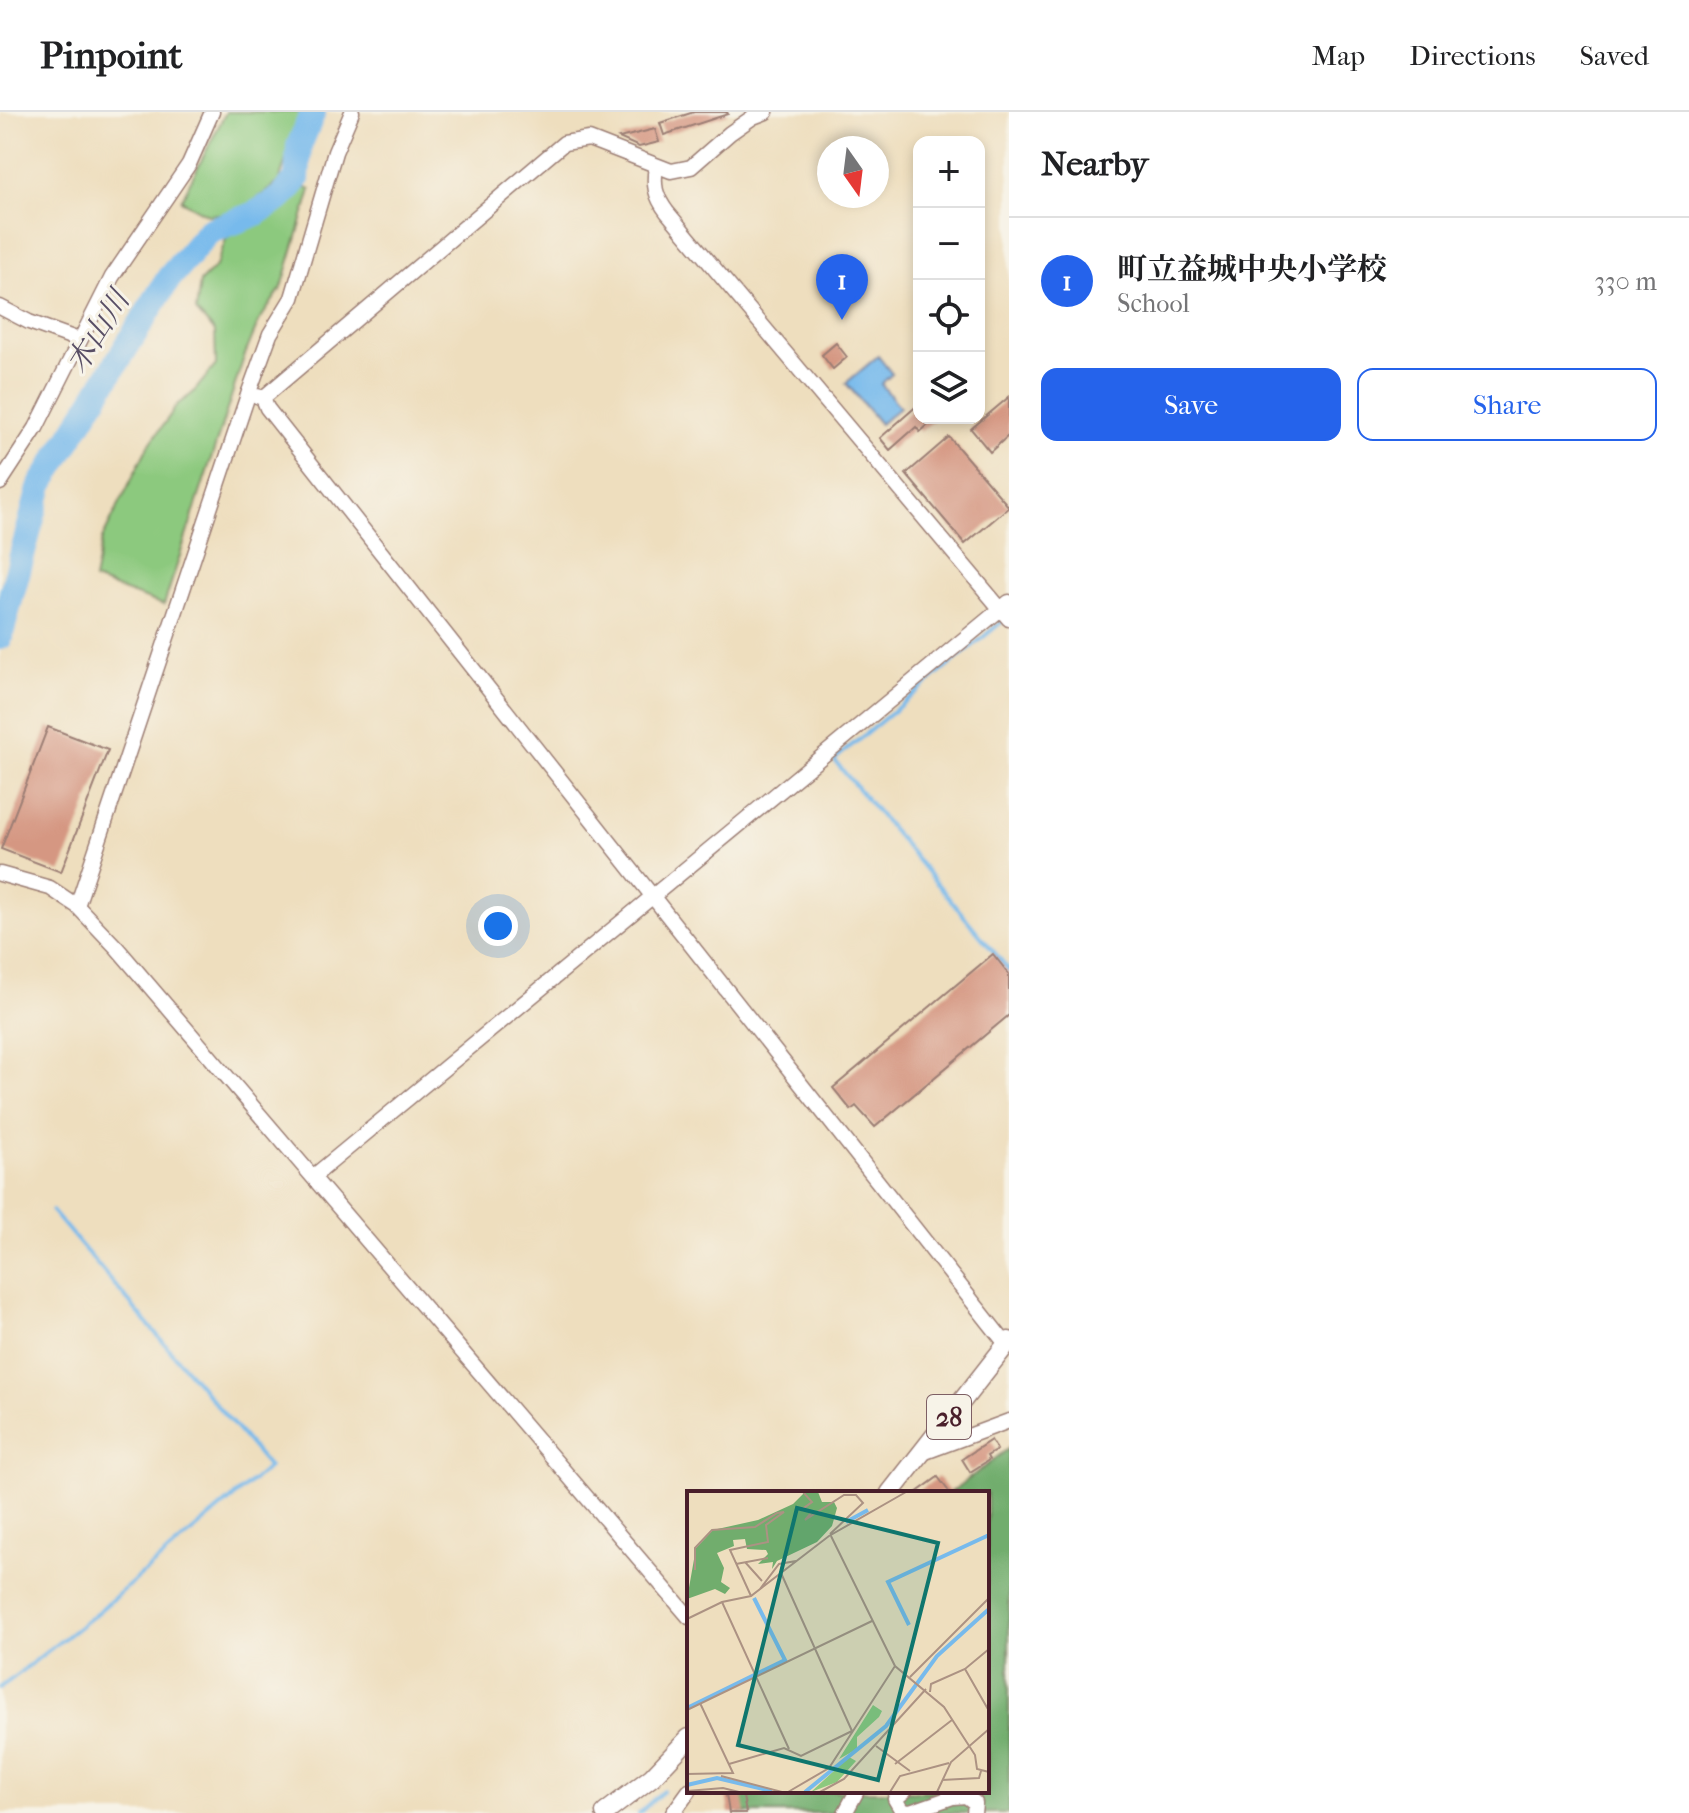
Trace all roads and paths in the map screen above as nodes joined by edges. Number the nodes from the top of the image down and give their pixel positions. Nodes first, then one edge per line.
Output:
1 (212, 112) edge
2 (352, 112) edge
3 (766, 112) edge
4 (656, 166) junction
5 (0, 307) edge
6 (79, 340) junction
7 (256, 395) junction
8 (0, 483) edge
9 (1006, 610) edge
10 (0, 874) edge
11 (653, 896) junction
12 (77, 906) junction
13 (314, 1176) junction
14 (1008, 1342) edge
15 (1009, 1421) edge
16 (920, 1454) junction
17 (892, 1491) edge
18 (687, 1615) edge
19 (687, 1740) edge
20 (688, 1793) edge
21 (856, 1793) edge
22 (902, 1793) edge
23 (605, 1813) edge
24 (673, 1813) edge
25 (845, 1813) edge
26 (974, 1813) edge

1 - 6 street
2 - 7 street
3 - 4 street
4 - 7 street
4 - 9 street
5 - 6 street
6 - 8 street
7 - 11 street
7 - 12 street
9 - 11 street
10 - 12 street
11 - 13 street
11 - 14 street
12 - 13 street
13 - 18 street
14 - 16 main road, 28
15 - 16 street
16 - 17 main road, 28
19 - 23 main road
20 - 24 street
21 - 25 street
22 - 26 street

